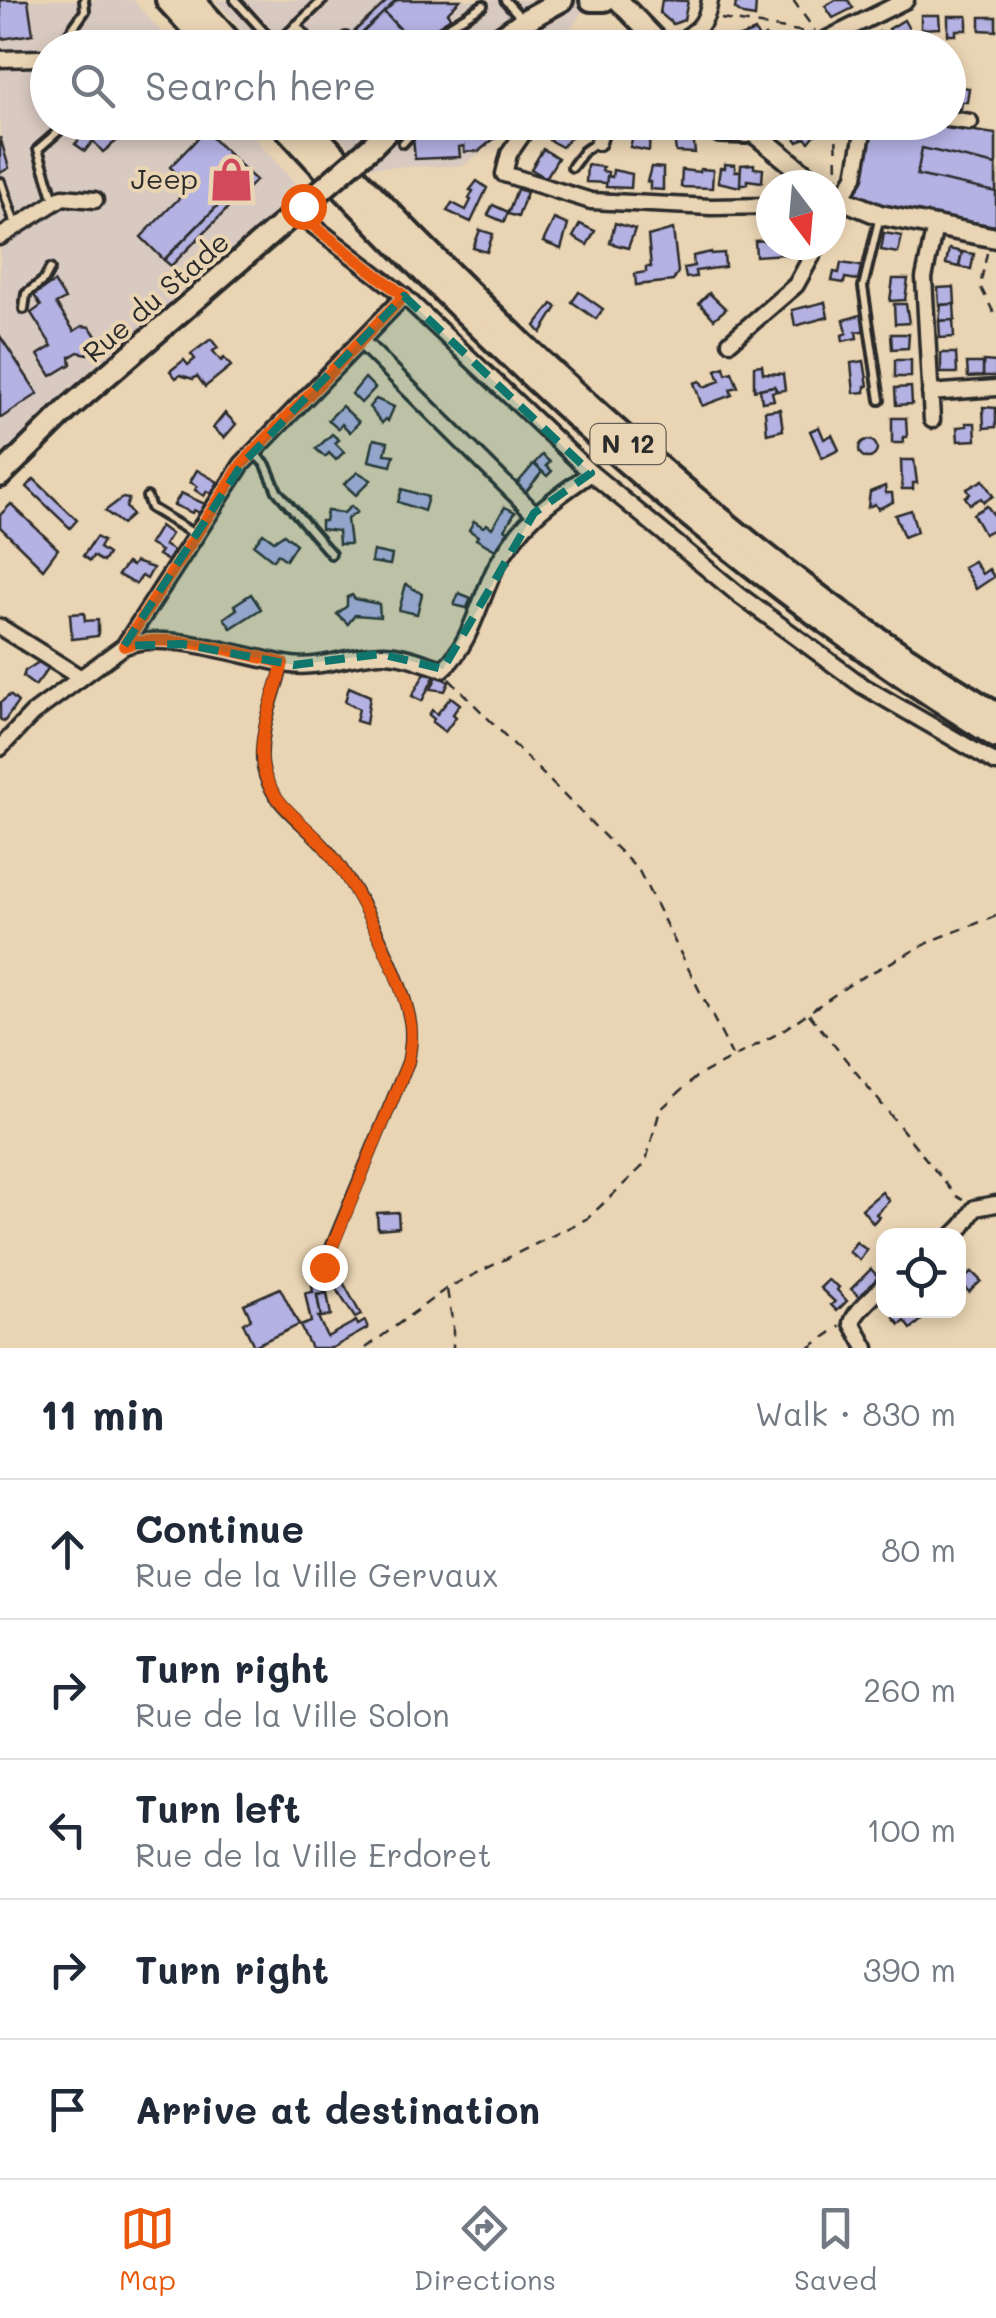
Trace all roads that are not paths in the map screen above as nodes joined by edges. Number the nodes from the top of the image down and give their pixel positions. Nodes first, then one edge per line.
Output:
1 (84, 0) edge
2 (168, 0) edge
3 (192, 0) edge
4 (235, 0) edge
5 (323, 0) edge
6 (504, 0) edge
7 (562, 0) edge
8 (591, 0) edge
9 (605, 0) edge
10 (618, 0) edge
11 (710, 0) edge
12 (906, 0) edge
13 (483, 5) dead end
14 (296, 25) junction
15 (72, 30) edge
16 (196, 30) edge
17 (219, 30) edge
18 (262, 30) edge
19 (291, 30) edge
20 (301, 30) edge
21 (444, 30) edge
22 (513, 30) edge
23 (518, 30) edge
24 (648, 30) edge
25 (697, 30) edge
26 (845, 30) edge
27 (30, 56) edge
28 (0, 59) edge
29 (966, 121) edge
30 (970, 122) dead end
31 (48, 140) edge
32 (298, 140) edge
33 (320, 140) edge
34 (384, 140) edge
35 (519, 140) edge
36 (768, 140) edge
37 (862, 140) edge
38 (598, 142) edge
39 (572, 168) dead end
40 (801, 170) edge
41 (0, 182) edge
42 (846, 187) edge
43 (95, 200) dead end
44 (55, 202) junction
45 (756, 206) edge
46 (846, 206) edge
47 (300, 209) junction
48 (880, 215) junction
49 (934, 226) junction
50 (16, 227) junction
51 (0, 237) edge
52 (993, 238) edge
53 (810, 260) edge
54 (50, 269) dead end
55 (404, 296) junction
56 (24, 309) dead end
57 (361, 341) junction
58 (730, 342) dead end
59 (996, 388) edge
60 (930, 392) junction
61 (880, 400) dead end
62 (932, 420) dead end
63 (254, 452) junction
64 (591, 473) junction
65 (0, 476) edge
66 (147, 497) dead end
67 (534, 513) junction
68 (196, 534) junction
69 (331, 554) dead end
70 (0, 628) edge
71 (124, 646) junction
72 (283, 663) junction
73 (80, 678) junction
74 (996, 715) edge
75 (996, 736) edge
76 (0, 748) edge
77 (996, 764) edge
78 (996, 1204) edge
79 (961, 1228) edge
80 (324, 1267) dead end
81 (876, 1294) edge
82 (866, 1348) edge

1 - 15 lane
2 - 16 highway
3 - 17 highway
4 - 18 lane
5 - 14 lane
6 - 22 lane
7 - 23 main road
8 - 9 main road
10 - 24 street
11 - 25 street
12 - 26 street
13 - 21 lane
14 - 19 lane
14 - 20 lane
27 - 28 street
29 - 30 street
31 - 44 lane
32 - 75 highway, N 12
33 - 74 highway, N 12
34 - 47 main road, Rue du Stade, bridge
35 - 45 street
36 - 40 street
37 - 42 street
38 - 39 lane
41 - 50 lane
43 - 44 street
44 - 50 street
46 - 48 street
47 - 55 street
47 - 65 main road, Rue du Stade
48 - 49 street
48 - 61 lane
49 - 52 street
49 - 60 street
50 - 51 street
53 - 58 street
54 - 56 lane
55 - 57 street
55 - 64 street
57 - 63 street
57 - 67 street
59 - 60 street
60 - 62 street
63 - 68 street
63 - 69 lane
64 - 67 street
64 - 77 street
66 - 68 lane
67 - 72 street
68 - 71 street
70 - 73 street
71 - 72 street
71 - 73 street
72 - 80 lane
73 - 76 street
78 - 79 street
81 - 82 street

